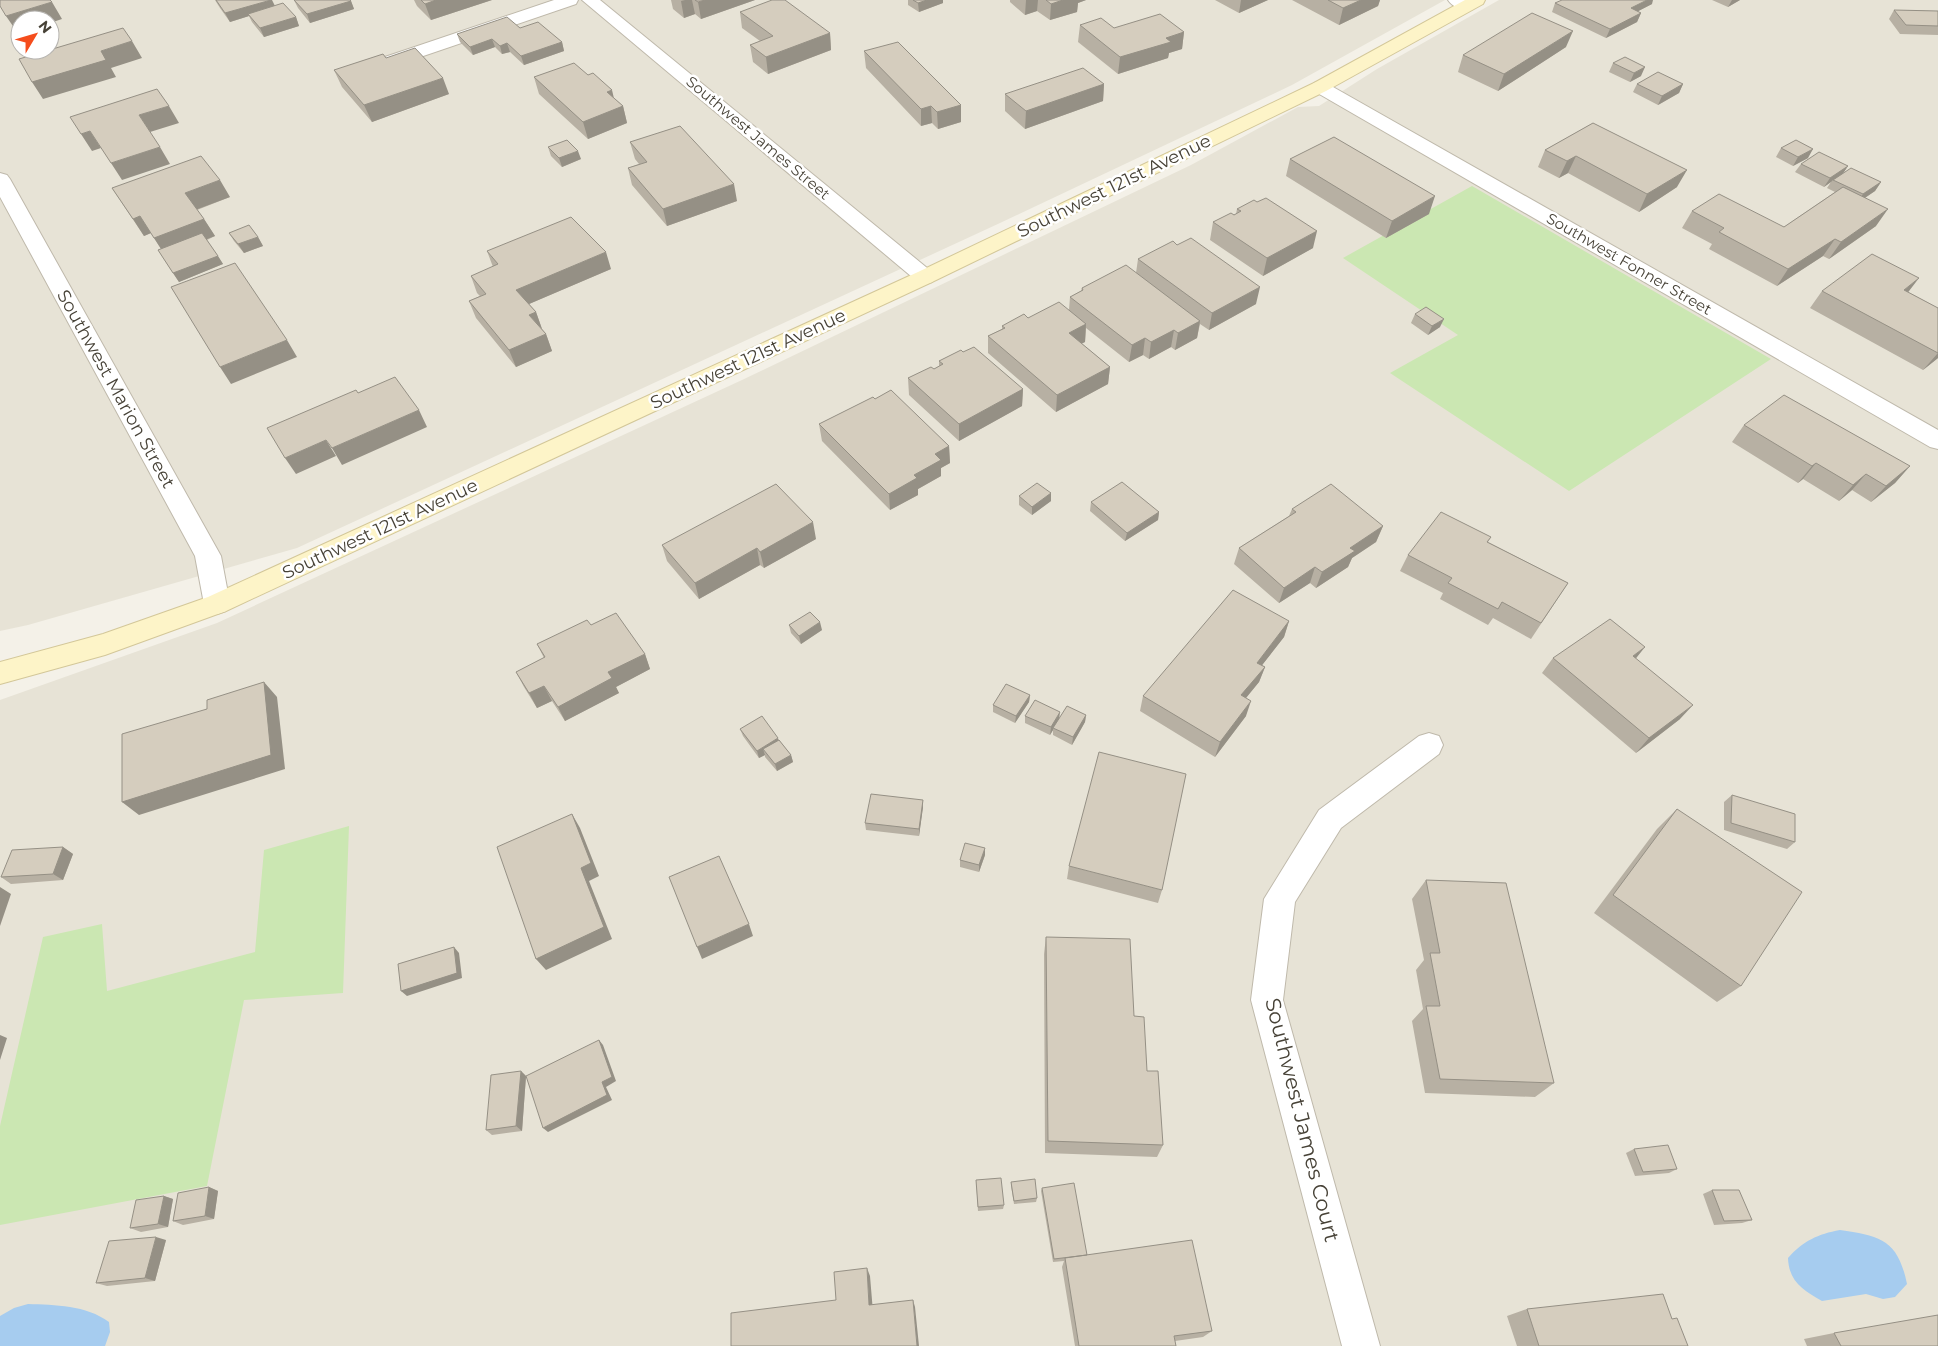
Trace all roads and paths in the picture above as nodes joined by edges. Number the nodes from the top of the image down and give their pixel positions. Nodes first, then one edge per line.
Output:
1 (570, 0) edge
2 (590, 0) edge
3 (1466, 2) edge
4 (372, 67) edge
5 (1320, 87) junction
6 (0, 179) edge
7 (925, 277) junction
8 (1938, 441) edge
9 (217, 604) junction
10 (0, 673) edge
11 (1429, 745) dead end
12 (1361, 1346) edge

1 - 4 street
2 - 7 street, Southwest James Street
3 - 5 main road, Southwest 121st Avenue
5 - 7 main road, Southwest 121st Avenue
5 - 8 street, Southwest Fonner Street
6 - 9 street, Southwest Marion Street
7 - 9 main road, Southwest 121st Avenue
9 - 10 main road, Southwest 121st Avenue
11 - 12 street, Southwest James Court

